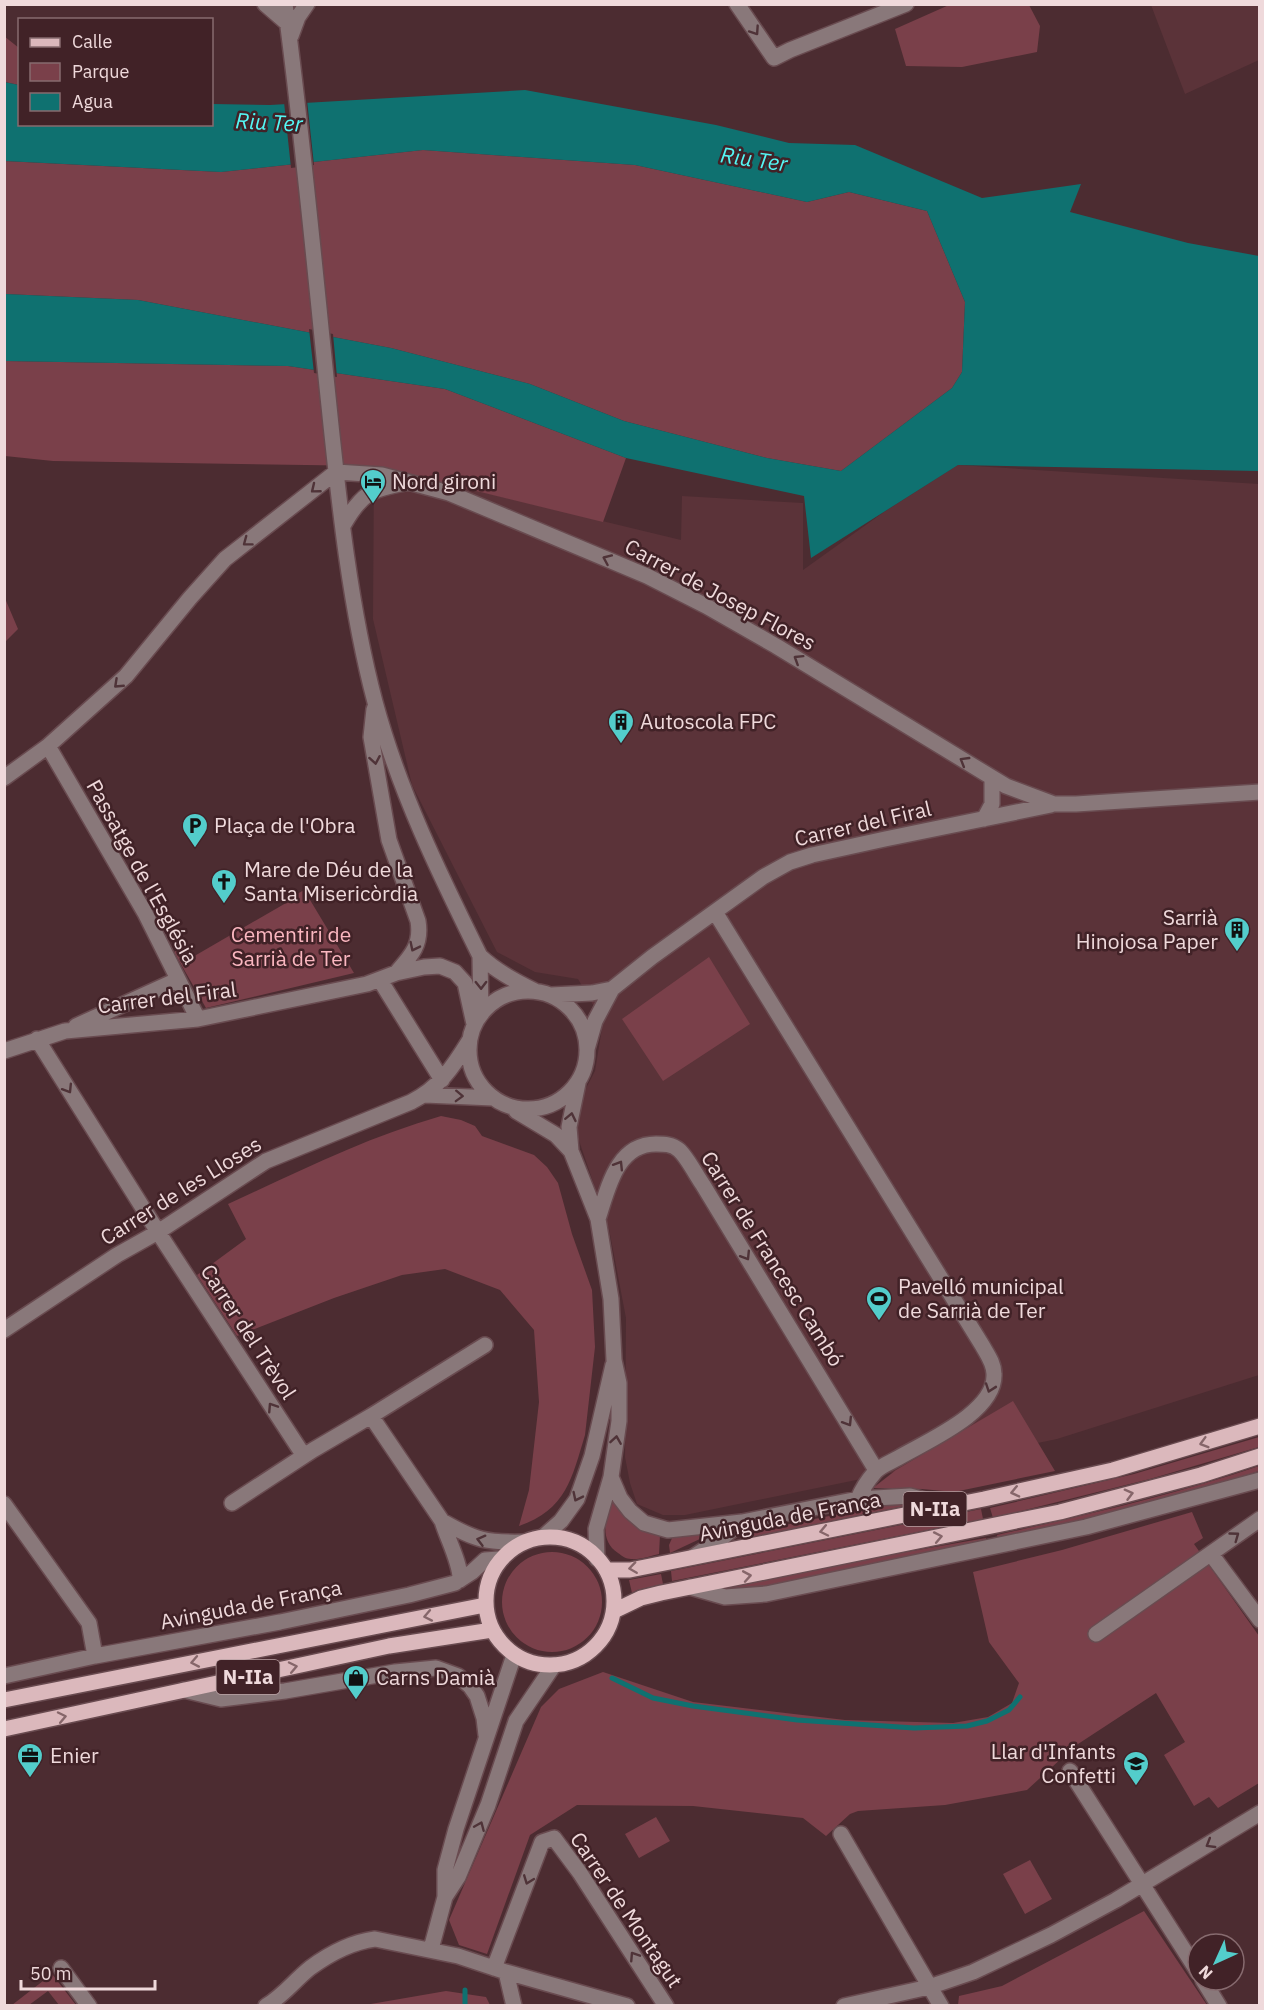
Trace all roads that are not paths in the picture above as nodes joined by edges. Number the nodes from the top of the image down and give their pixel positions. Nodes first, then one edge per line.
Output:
1 (265, 4) edge
2 (285, 4) edge
3 (307, 4) edge
4 (737, 4) edge
5 (906, 4) edge
6 (287, 23) junction
7 (290, 39) junction
8 (336, 472) junction
9 (412, 482) junction
10 (344, 524) junction
11 (375, 702) junction
12 (48, 746) junction
13 (4, 778) edge
14 (992, 778) junction
15 (1260, 792) edge
16 (1054, 804) junction
17 (984, 819) junction
18 (715, 912) junction
19 (480, 956) junction
20 (396, 974) junction
21 (177, 980) junction
22 (380, 980) junction
23 (612, 989) junction
24 (535, 991) junction
25 (551, 995) junction
26 (198, 1019) junction
27 (477, 1019) junction
28 (64, 1031) junction
29 (37, 1039) junction
30 (469, 1041) junction
31 (587, 1049) junction
32 (4, 1051) edge
33 (442, 1080) junction
34 (578, 1083) junction
35 (425, 1095) junction
36 (493, 1098) junction
37 (508, 1106) junction
38 (571, 1151) junction
39 (598, 1219) junction
40 (158, 1232) junction
41 (4, 1330) edge
42 (485, 1345) dead end
43 (614, 1360) junction
44 (371, 1416) junction
45 (1260, 1426) edge
46 (304, 1456) junction
47 (1260, 1456) edge
48 (876, 1470) junction
49 (611, 1477) junction
50 (1260, 1479) edge
51 (858, 1499) junction
52 (232, 1503) dead end
53 (4, 1504) edge
54 (946, 1506) junction
55 (1260, 1519) edge
56 (442, 1521) junction
57 (742, 1522) junction
58 (543, 1537) junction
59 (524, 1542) junction
60 (1211, 1554) junction
61 (690, 1558) junction
62 (499, 1559) junction
63 (602, 1564) junction
64 (460, 1580) junction
65 (690, 1587) junction
66 (485, 1605) junction
67 (614, 1611) junction
68 (1260, 1620) edge
69 (492, 1630) junction
70 (1096, 1634) dead end
71 (514, 1655) junction
72 (95, 1656) junction
73 (554, 1665) junction
74 (4, 1676) edge
75 (184, 1690) junction
76 (4, 1700) edge
77 (4, 1730) edge
78 (486, 1736) junction
79 (1070, 1771) dead end
80 (1260, 1813) edge
81 (841, 1834) dead end
82 (1142, 1885) junction
83 (445, 1897) junction
84 (431, 1949) junction
85 (1186, 1953) edge
86 (61, 1968) dead end
87 (500, 1970) junction
88 (929, 1987) junction
89 (1210, 1992) edge
90 (89, 2006) edge
91 (267, 2006) edge
92 (514, 2006) edge
93 (627, 2006) edge
94 (666, 2006) edge
95 (844, 2006) edge
96 (941, 2006) edge
97 (1219, 2006) edge

1 - 6 street
2 - 6 street
3 - 7 street
4 -> 5 street
6 - 7 street
7 - 8 street
8 - 9 street, Carrer de Josep Flores
8 - 10 street
8 -> 12 street
9 - 10 street, Carrer de Josep Flores
14 -> 9 street, Carrer de Josep Flores
10 - 11 street
11 - 19 street
11 -> 20 street
12 - 13 street
12 - 21 street, Passatge de l'Església
14 - 16 street, Carrer de Josep Flores
14 - 17 street
15 - 16 street, Carrer de Josep Flores
16 - 17 street, Carrer del Firal
17 - 18 street, Carrer del Firal
18 - 23 street, Carrer del Firal
18 -> 48 street
19 - 24 street
19 -> 27 street
20 - 22 street, Carrer del Firal
20 - 27 street, Carrer del Firal
21 - 26 street, Passatge de l'Església
21 - 28 street, Carrer del Firal
22 - 26 street, Carrer del Firal
22 - 33 street
23 - 25 street, Carrer del Firal
23 - 31 street, Carrer del Firal
24 - 25 street
24 - 27 street
25 - 31 street
26 - 28 street, Carrer del Firal
27 - 30 street
28 - 29 street, Carrer del Firal
29 - 32 street, Carrer del Firal
29 -> 40 street, Carrer del Trèvol
30 - 33 street, Carrer de les Lloses
30 - 36 street
31 - 34 street
33 - 35 street, Carrer de les Lloses
34 - 37 street
38 -> 34 street
35 -> 36 street, Carrer de les Lloses
35 - 40 street, Carrer de les Lloses
36 - 37 street
37 - 38 street
38 - 39 street
39 - 43 street
39 -> 48 street, Carrer de Francesc Cambó
40 - 41 street, Carrer de les Lloses
46 -> 40 street, Carrer del Trèvol
42 - 44 street
49 -> 43 street
43 -> 58 street
44 - 46 street
44 - 56 street
45 -> 54 main road, Avinguda de França / N-IIa
46 - 52 street
65 -> 47 main road, N-IIa
48 - 51 street
49 - 57 street
49 - 63 street
50 - 65 street
51 - 54 street
51 - 57 street
53 - 72 street
54 -> 61 main road, Avinguda de França / N-IIa
60 -> 55 street
59 -> 56 street
56 - 64 street
57 - 61 street
58 - 59 main road
58 - 63 main road
59 - 62 main road
60 - 68 street
60 - 70 street
61 -> 63 main road, Avinguda de França / N-IIa
62 - 64 street, Avinguda de França
62 - 66 main road
63 - 67 main road
64 - 72 street, Avinguda de França
65 - 67 main road, N-IIa
66 - 69 main road
66 -> 76 main road, N-IIa
67 - 73 main road
69 - 71 main road
75 -> 69 main road, N-IIa
71 - 73 main road
71 - 78 street
72 - 74 street, Avinguda de França
83 -> 73 street
77 -> 75 main road, N-IIa
75 - 78 street
78 - 83 street
79 - 82 street
80 -> 82 street
81 - 88 street
82 - 85 street
82 - 88 street
83 - 84 street
84 - 87 street
84 - 91 street
86 - 90 street
87 - 92 street
87 - 93 street
94 -> 87 street, Carrer de Montagut
88 - 95 street
88 - 96 street
89 - 97 street

